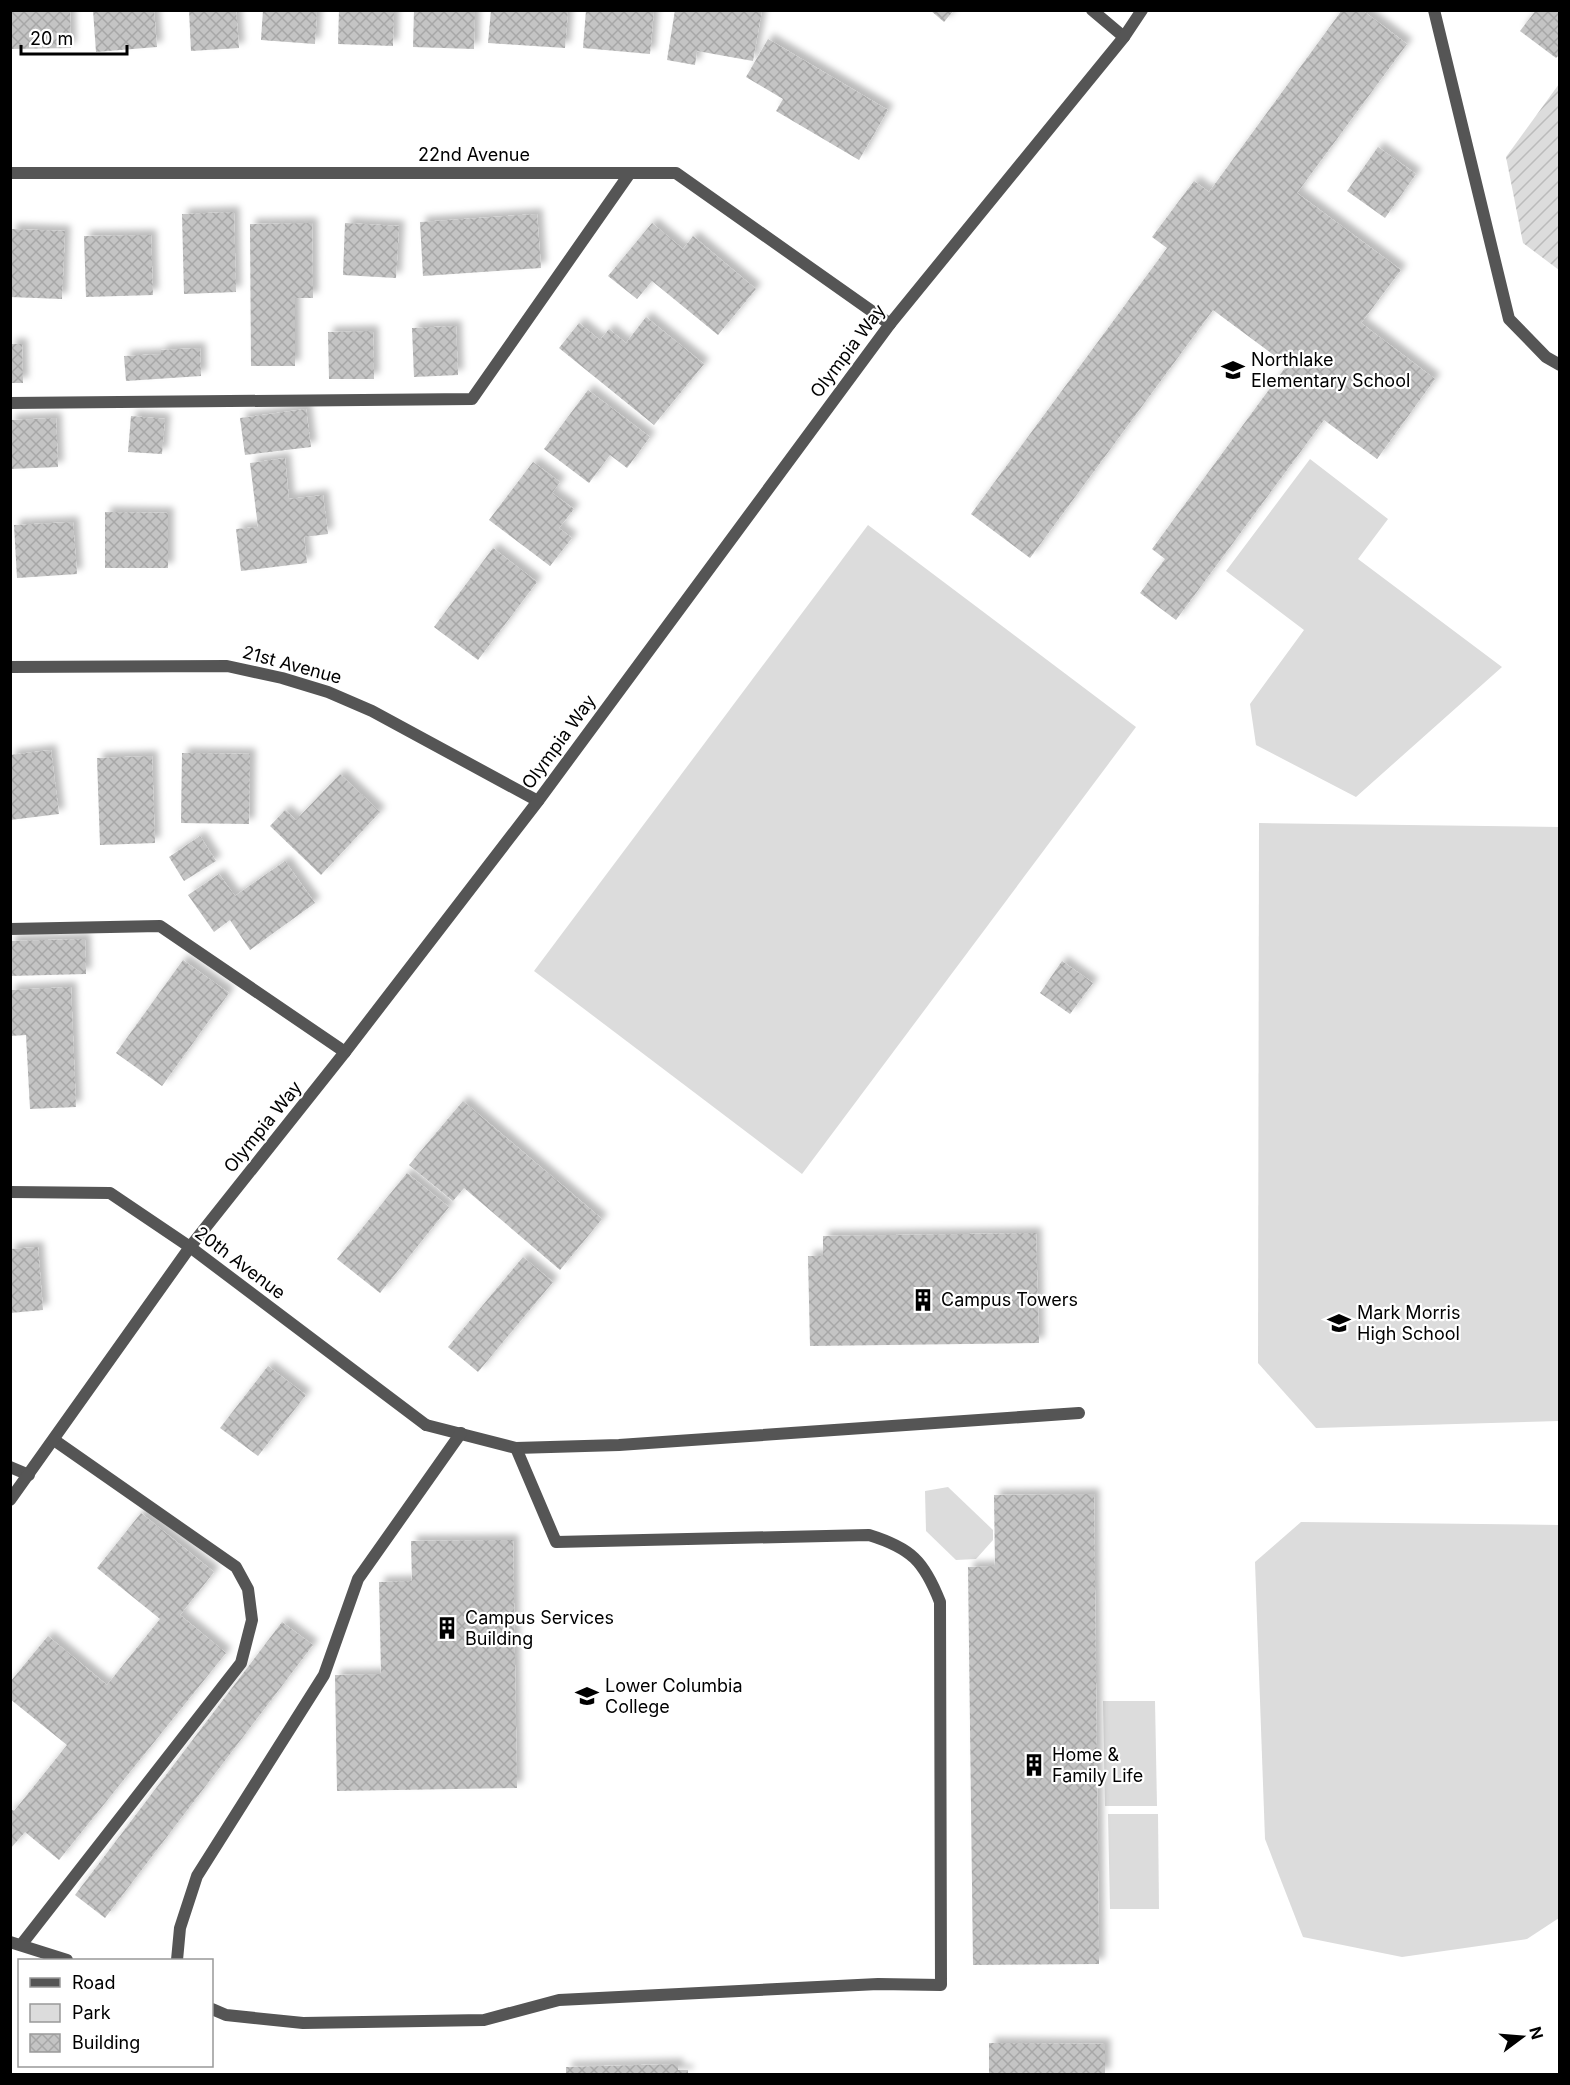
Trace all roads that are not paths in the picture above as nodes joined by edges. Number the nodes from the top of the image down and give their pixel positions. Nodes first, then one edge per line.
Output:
1 (1092, 10) edge
2 (1142, 10) edge
3 (1434, 10) edge
4 (1124, 37) junction
5 (10, 173) edge
6 (630, 173) junction
7 (890, 324) junction
8 (1560, 365) edge
9 (10, 403) edge
10 (10, 668) edge
11 (538, 801) junction
12 (10, 929) edge
13 (345, 1052) junction
14 (10, 1192) edge
15 (190, 1247) junction
16 (1079, 1413) dead end
17 (461, 1433) junction
18 (54, 1440) junction
19 (516, 1448) junction
20 (10, 1467) edge
21 (29, 1475) junction
22 (10, 1500) edge
23 (16, 1943) edge
24 (64, 1959) edge
25 (177, 1959) edge
26 (213, 2010) edge

1 - 4 street
2 - 4 street, Olympia Way
3 - 8 street
4 - 7 street, Olympia Way
5 - 6 street, 22nd Avenue
6 - 7 street, 22nd Avenue
6 - 9 street
7 - 11 street, Olympia Way
10 - 11 street, 21st Avenue
11 - 13 street, Olympia Way
12 - 13 street
13 - 15 street, Olympia Way
14 - 15 street, 20th Avenue
15 - 17 street, 20th Avenue
15 - 18 street, Olympia Way
16 - 19 street
17 - 19 street
17 - 25 street
18 - 21 street, Olympia Way
18 - 23 street
19 - 26 street
20 - 21 street
21 - 22 street, Olympia Way
23 - 24 street

